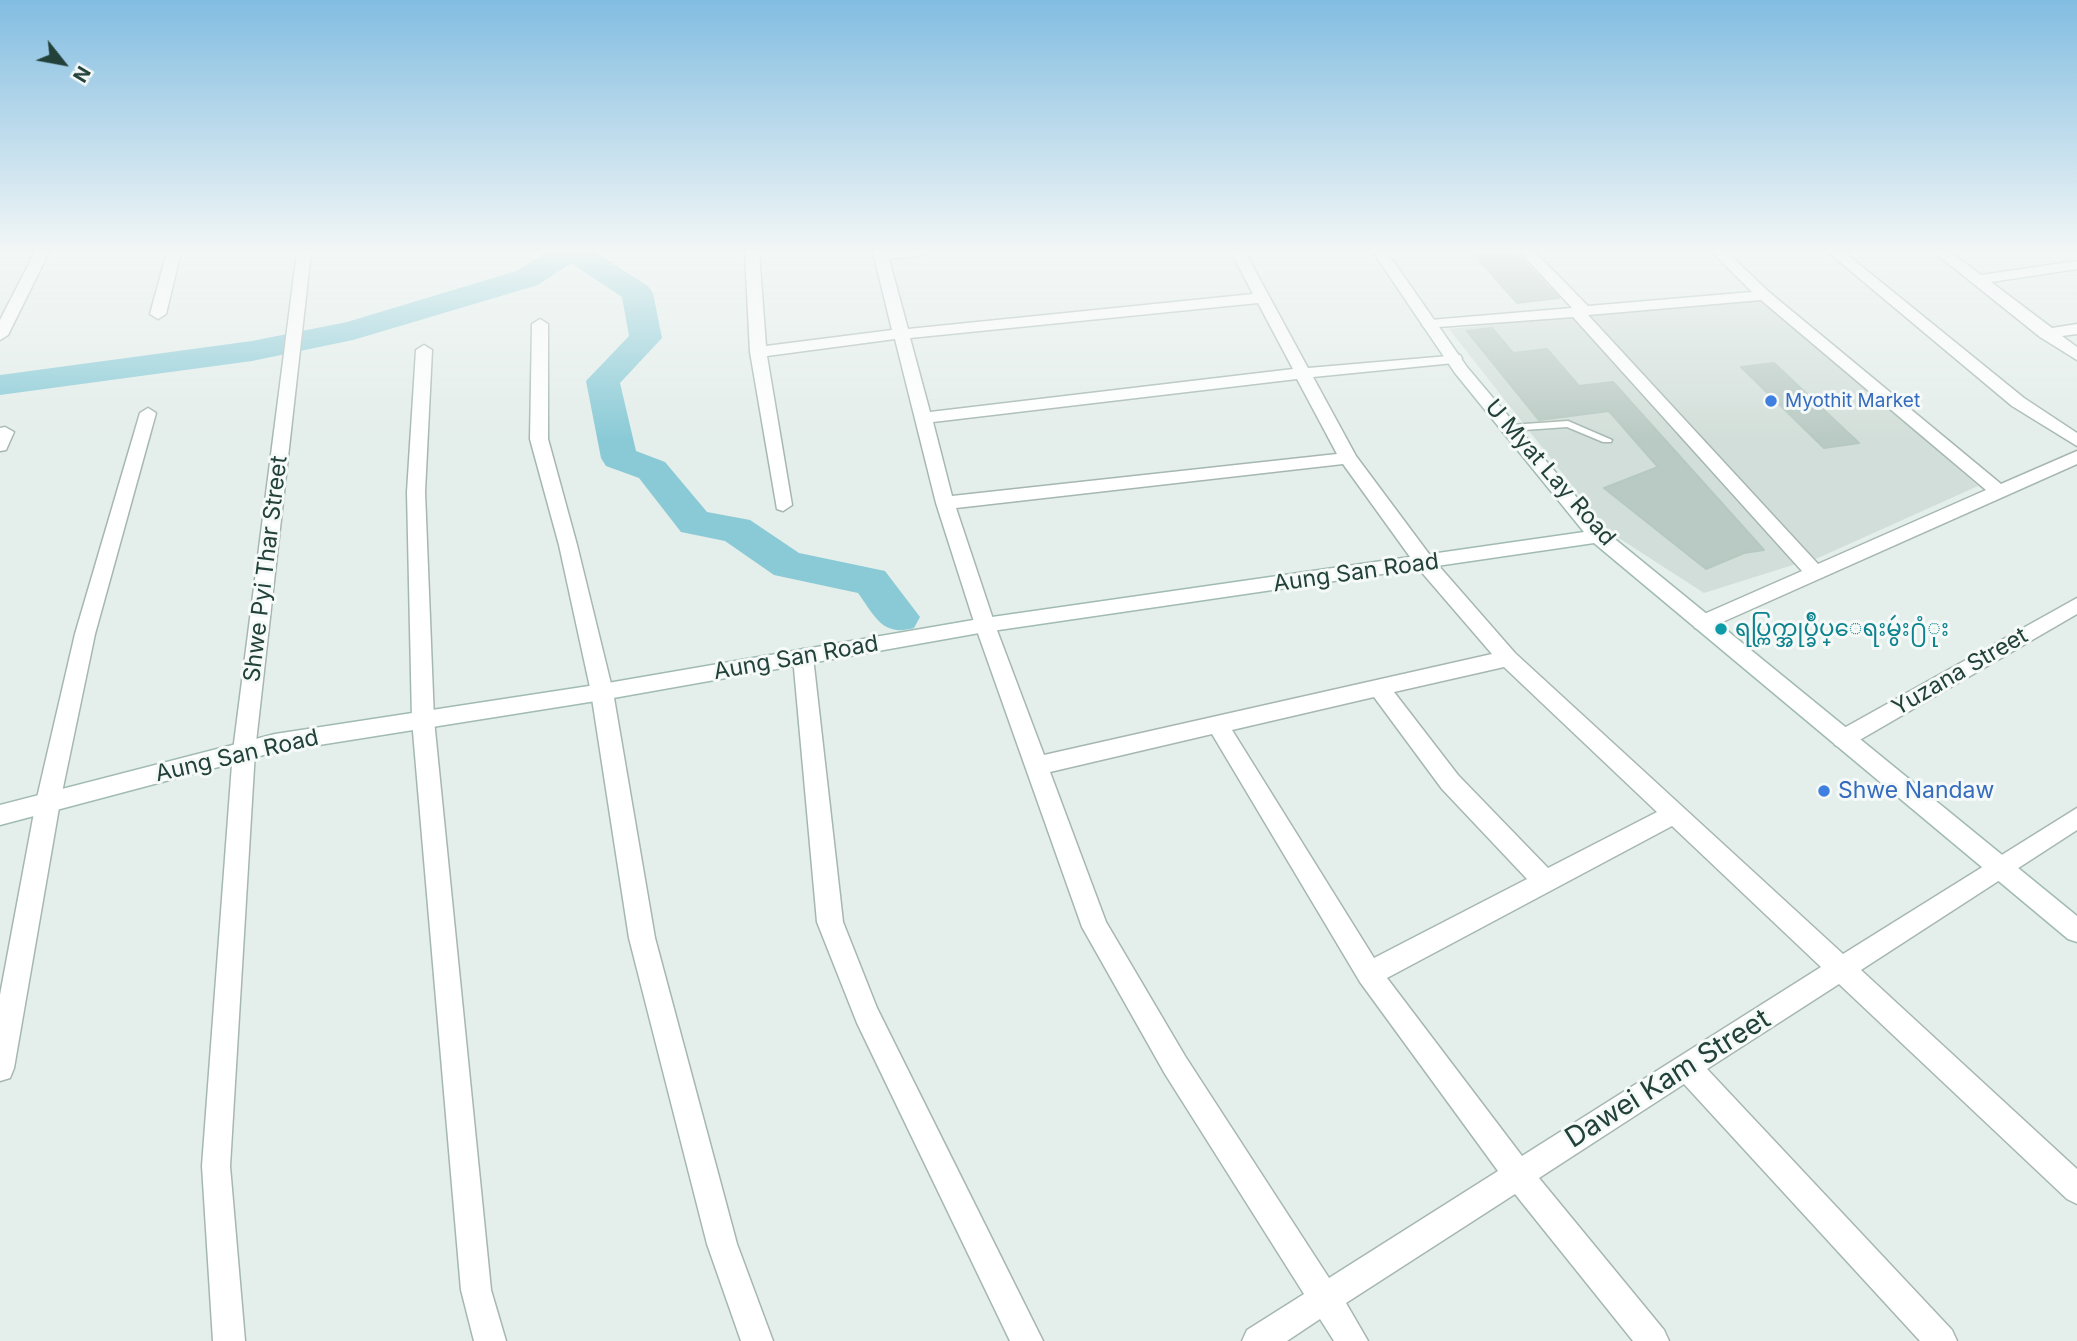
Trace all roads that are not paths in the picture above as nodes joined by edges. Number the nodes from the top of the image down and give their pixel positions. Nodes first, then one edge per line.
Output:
1 (10, 315) edge
2 (297, 315) edge
3 (756, 315) edge
4 (895, 315) edge
5 (1095, 315) edge
6 (1271, 315) edge
7 (1423, 315) edge
8 (1542, 315) edge
9 (1583, 315) edge
10 (1787, 315) edge
11 (1911, 315) edge
12 (2021, 315) edge
13 (540, 324) dead end
14 (1430, 325) junction
15 (2077, 329) edge
16 (900, 334) junction
17 (2046, 334) junction
18 (0, 335) edge
19 (424, 350) dead end
20 (758, 352) junction
21 (2077, 355) edge
22 (1454, 358) junction
23 (1303, 373) junction
24 (148, 413) dead end
25 (923, 418) junction
26 (1510, 428) junction
27 (1606, 440) dead end
28 (2077, 441) edge
29 (2077, 457) edge
30 (1348, 458) junction
31 (1998, 491) junction
32 (946, 503) junction
33 (783, 505) dead end
34 (1598, 536) junction
35 (1424, 563) junction
36 (1815, 573) junction
37 (2077, 605) edge
38 (1702, 622) junction
39 (985, 625) junction
40 (803, 657) junction
41 (1508, 658) junction
42 (1378, 687) junction
43 (602, 692) junction
44 (423, 720) junction
45 (1217, 724) junction
46 (1843, 739) junction
47 (244, 751) junction
48 (1036, 766) junction
49 (48, 802) junction
50 (1676, 813) junction
51 (0, 815) edge
52 (2077, 818) edge
53 (1998, 867) junction
54 (1545, 882) junction
55 (2077, 931) edge
56 (1843, 968) junction
57 (1369, 974) junction
58 (1687, 1067) junction
59 (0, 1068) edge
60 (1518, 1175) junction
61 (2077, 1189) edge
62 (1324, 1297) junction
63 (229, 1341) edge
64 (490, 1341) edge
65 (758, 1341) edge
66 (1027, 1341) edge
67 (1258, 1341) edge
68 (1352, 1341) edge
69 (1653, 1341) edge
70 (1941, 1341) edge

1 - 18 street
2 - 47 street, Shwe Pyi Thar Street
3 - 20 street
4 - 16 street
5 - 16 street
6 - 23 street
7 - 14 street, U Myat Lay Road
8 - 14 street
9 - 36 street
10 - 31 street
11 - 28 street
12 - 17 street
13 - 43 street
14 - 22 street, U Myat Lay Road
15 - 17 street
16 - 20 street
16 - 25 street
17 - 21 street
19 - 44 street
20 - 33 street
22 - 23 street
22 - 26 street, U Myat Lay Road
23 - 25 street
23 - 30 street
24 - 49 street
25 - 32 street
26 - 27 lane
26 - 34 street, U Myat Lay Road
29 - 31 street
30 - 32 street
30 - 35 street
31 - 36 street
32 - 39 street
34 - 35 street, Aung San Road
34 - 38 street, U Myat Lay Road
35 - 39 street, Aung San Road
35 - 41 street
36 - 38 street
37 - 46 street, Yuzana Street
38 - 46 street, U Myat Lay Road
39 - 40 street, Aung San Road
39 - 48 street
40 - 43 street, Aung San Road
40 - 66 street
41 - 42 street
41 - 50 street
42 - 45 street
42 - 54 street
43 - 44 street, Aung San Road
43 - 65 street
44 - 47 street, Aung San Road
44 - 64 street
45 - 48 street
45 - 57 street
46 - 53 street, U Myat Lay Road
47 - 49 street, Aung San Road
47 - 63 street, Shwe Pyi Thar Street
48 - 62 street
49 - 51 street, Aung San Road
49 - 59 street
50 - 54 street
50 - 56 street
52 - 53 street, Dawei Kam Street
53 - 55 street, U Myat Lay Road
53 - 56 street, Dawei Kam Street
54 - 57 street
56 - 58 street, Dawei Kam Street
56 - 61 street
57 - 60 street
58 - 60 street, Dawei Kam Street
58 - 70 street
60 - 62 street, Dawei Kam Street
60 - 69 street
62 - 67 street, Dawei Kam Street
62 - 68 street

